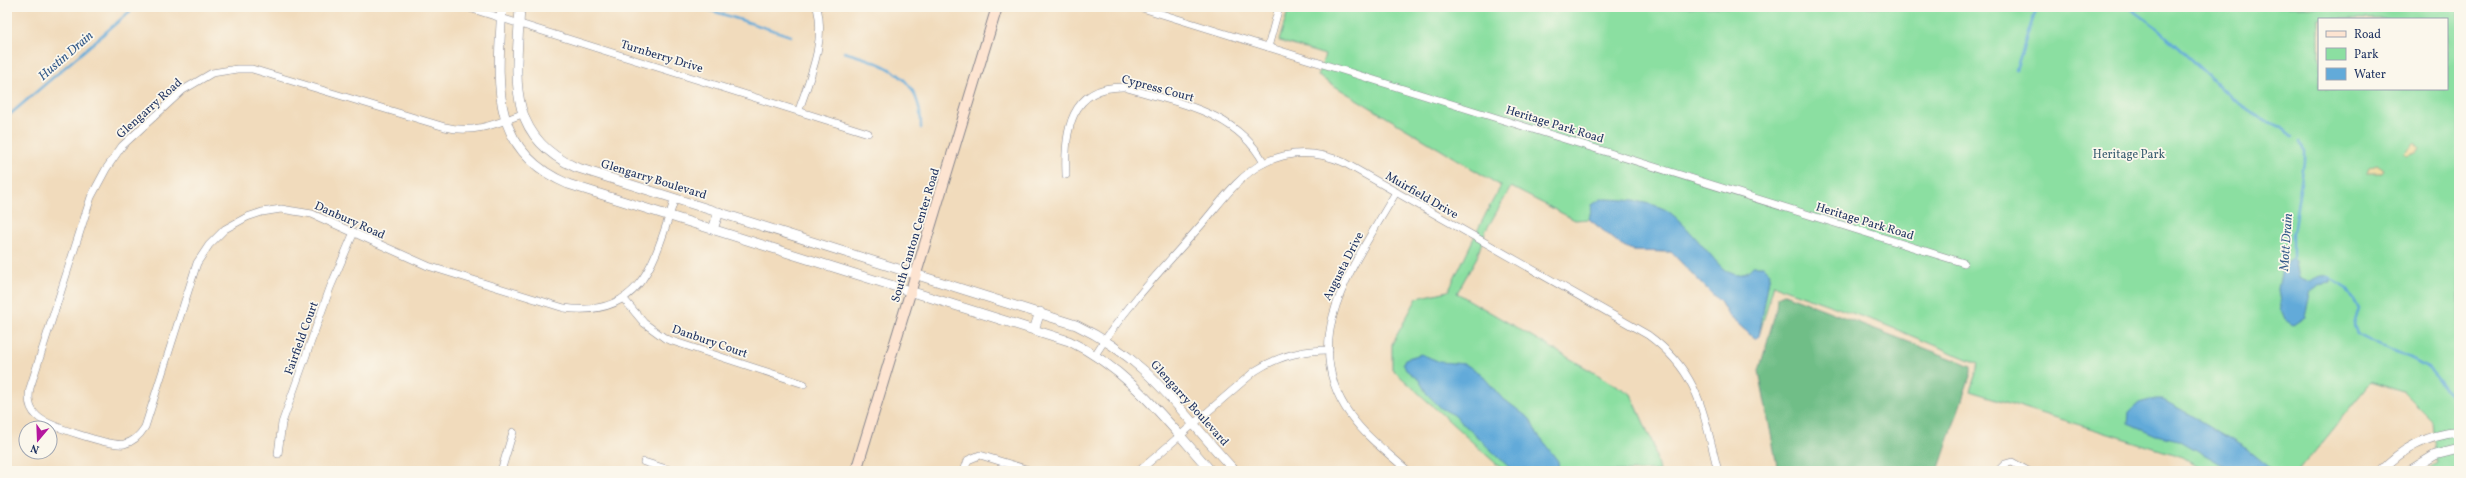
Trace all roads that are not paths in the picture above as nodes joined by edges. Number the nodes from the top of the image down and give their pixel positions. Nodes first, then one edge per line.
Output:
1 (466, 7) edge
2 (502, 7) edge
3 (520, 7) edge
4 (817, 7) edge
5 (997, 7) edge
6 (1140, 7) edge
7 (1279, 7) edge
8 (501, 18) junction
9 (519, 23) junction
10 (1268, 47) junction
11 (799, 110) junction
12 (522, 114) junction
13 (504, 121) junction
14 (868, 133) dead end
15 (1264, 163) junction
16 (582, 169) junction
17 (1066, 175) dead end
18 (577, 186) junction
19 (1396, 192) junction
20 (675, 198) junction
21 (719, 212) junction
22 (669, 215) junction
23 (713, 229) junction
24 (354, 232) junction
25 (832, 247) junction
26 (1964, 263) dead end
27 (826, 264) junction
28 (917, 274) junction
29 (912, 291) junction
30 (623, 298) junction
31 (1040, 312) junction
32 (1034, 330) junction
33 (1105, 340) junction
34 (1329, 350) junction
35 (1095, 355) junction
36 (804, 384) dead end
37 (29, 402) joint
38 (1194, 424) junction
39 (513, 432) dead end
40 (2459, 432) edge
41 (1180, 436) junction
42 (2459, 449) edge
43 (278, 454) dead end
44 (644, 462) dead end
45 (501, 471) edge
46 (673, 471) edge
47 (856, 471) edge
48 (964, 471) edge
49 (1032, 471) edge
50 (1138, 471) edge
51 (1211, 471) edge
52 (1235, 471) edge
53 (1408, 471) edge
54 (1718, 471) edge
55 (1998, 471) edge
56 (2028, 471) edge
57 (2381, 471) edge
58 (2409, 471) edge

1 - 8 street, Turnberry Drive
2 - 8 street
3 - 9 street, Glengarry Boulevard
4 - 11 street
5 - 28 main road, South Canton Center Road
6 - 10 street, Heritage Park Road
7 - 10 street
8 - 9 street, Turnberry Drive
8 - 13 street
9 - 11 street, Turnberry Drive
9 - 12 street, Glengarry Boulevard
10 - 26 street, Heritage Park Road
11 - 14 street, Turnberry Drive
12 - 13 street, Glengarry Road
12 - 16 street, Glengarry Boulevard
13 - 18 street
13 - 37 street, Glengarry Road
15 - 17 street, Cypress Court
15 - 19 street, Muirfield Drive
15 - 33 street, Muirfield Drive
16 - 18 street, Glengarry Boulevard
16 - 20 street, Glengarry Boulevard
18 - 22 street
19 - 34 street, Augusta Drive
19 - 54 street, Muirfield Drive
20 - 21 street, Glengarry Boulevard
20 - 22 street, Danbury Road
21 - 23 street, Glengarry Boulevard
21 - 25 street, Glengarry Boulevard
22 - 23 street
22 - 30 street, Danbury Road
23 - 27 street
24 - 30 street, Danbury Road
24 - 37 street, Danbury Road
24 - 43 street, Fairfield Court
25 - 27 street
25 - 28 street, Glengarry Boulevard
27 - 29 street
28 - 29 main road, South Canton Center Road
28 - 31 street, Glengarry Boulevard
29 - 32 street
29 - 47 main road, South Canton Center Road
30 - 36 street, Danbury Court
31 - 32 street
31 - 33 street, Glengarry Boulevard
32 - 35 street
33 - 35 street, Muirfield Drive
33 - 38 street, Glengarry Boulevard
34 - 38 street
34 - 53 street, Augusta Drive
35 - 41 street
38 - 41 street
38 - 52 street, Glengarry Boulevard
39 - 45 street
40 - 57 street
41 - 50 street
41 - 51 street
42 - 58 street
44 - 46 street
48 - 49 street
55 - 56 street

